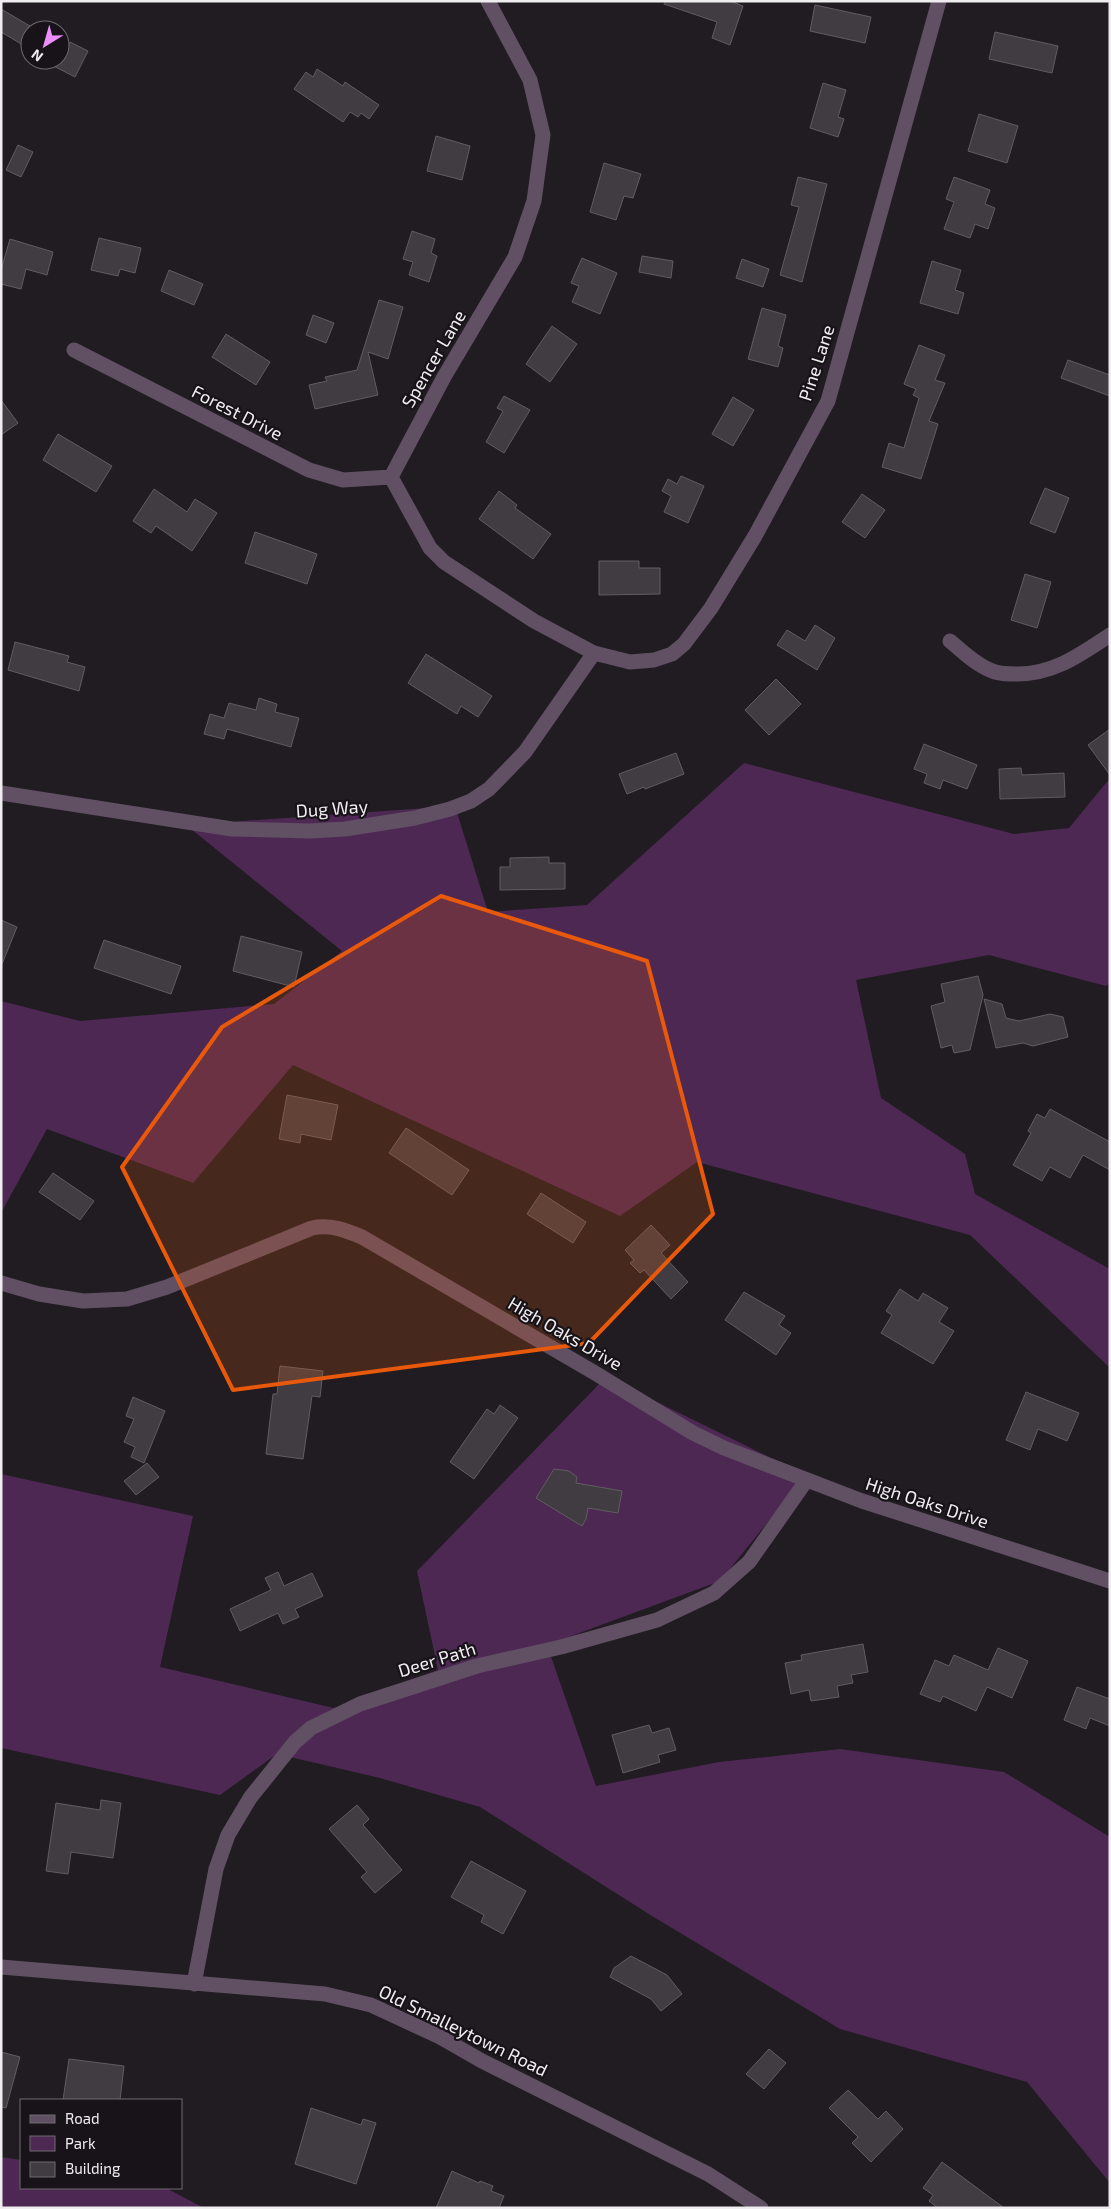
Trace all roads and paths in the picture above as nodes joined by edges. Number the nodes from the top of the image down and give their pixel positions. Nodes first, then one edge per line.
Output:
1 (488, 1) edge
2 (939, 1) edge
3 (74, 350) dead end
4 (391, 477) junction
5 (1110, 635) edge
6 (950, 641) dead end
7 (594, 653) junction
8 (1, 793) edge
9 (1, 1283) edge
10 (806, 1481) junction
11 (1110, 1581) edge
12 (1, 1967) edge
13 (194, 1984) junction
14 (761, 2208) edge

1 - 4 street, Spencer Lane
2 - 7 street, Pine Lane
3 - 4 street, Forest Drive
4 - 7 street
5 - 6 street
7 - 8 street, Dug Way
9 - 10 street, High Oaks Drive
10 - 11 street, High Oaks Drive
10 - 13 street, Deer Path
12 - 13 street, Old Smalleytown Road
13 - 14 street, Old Smalleytown Road

